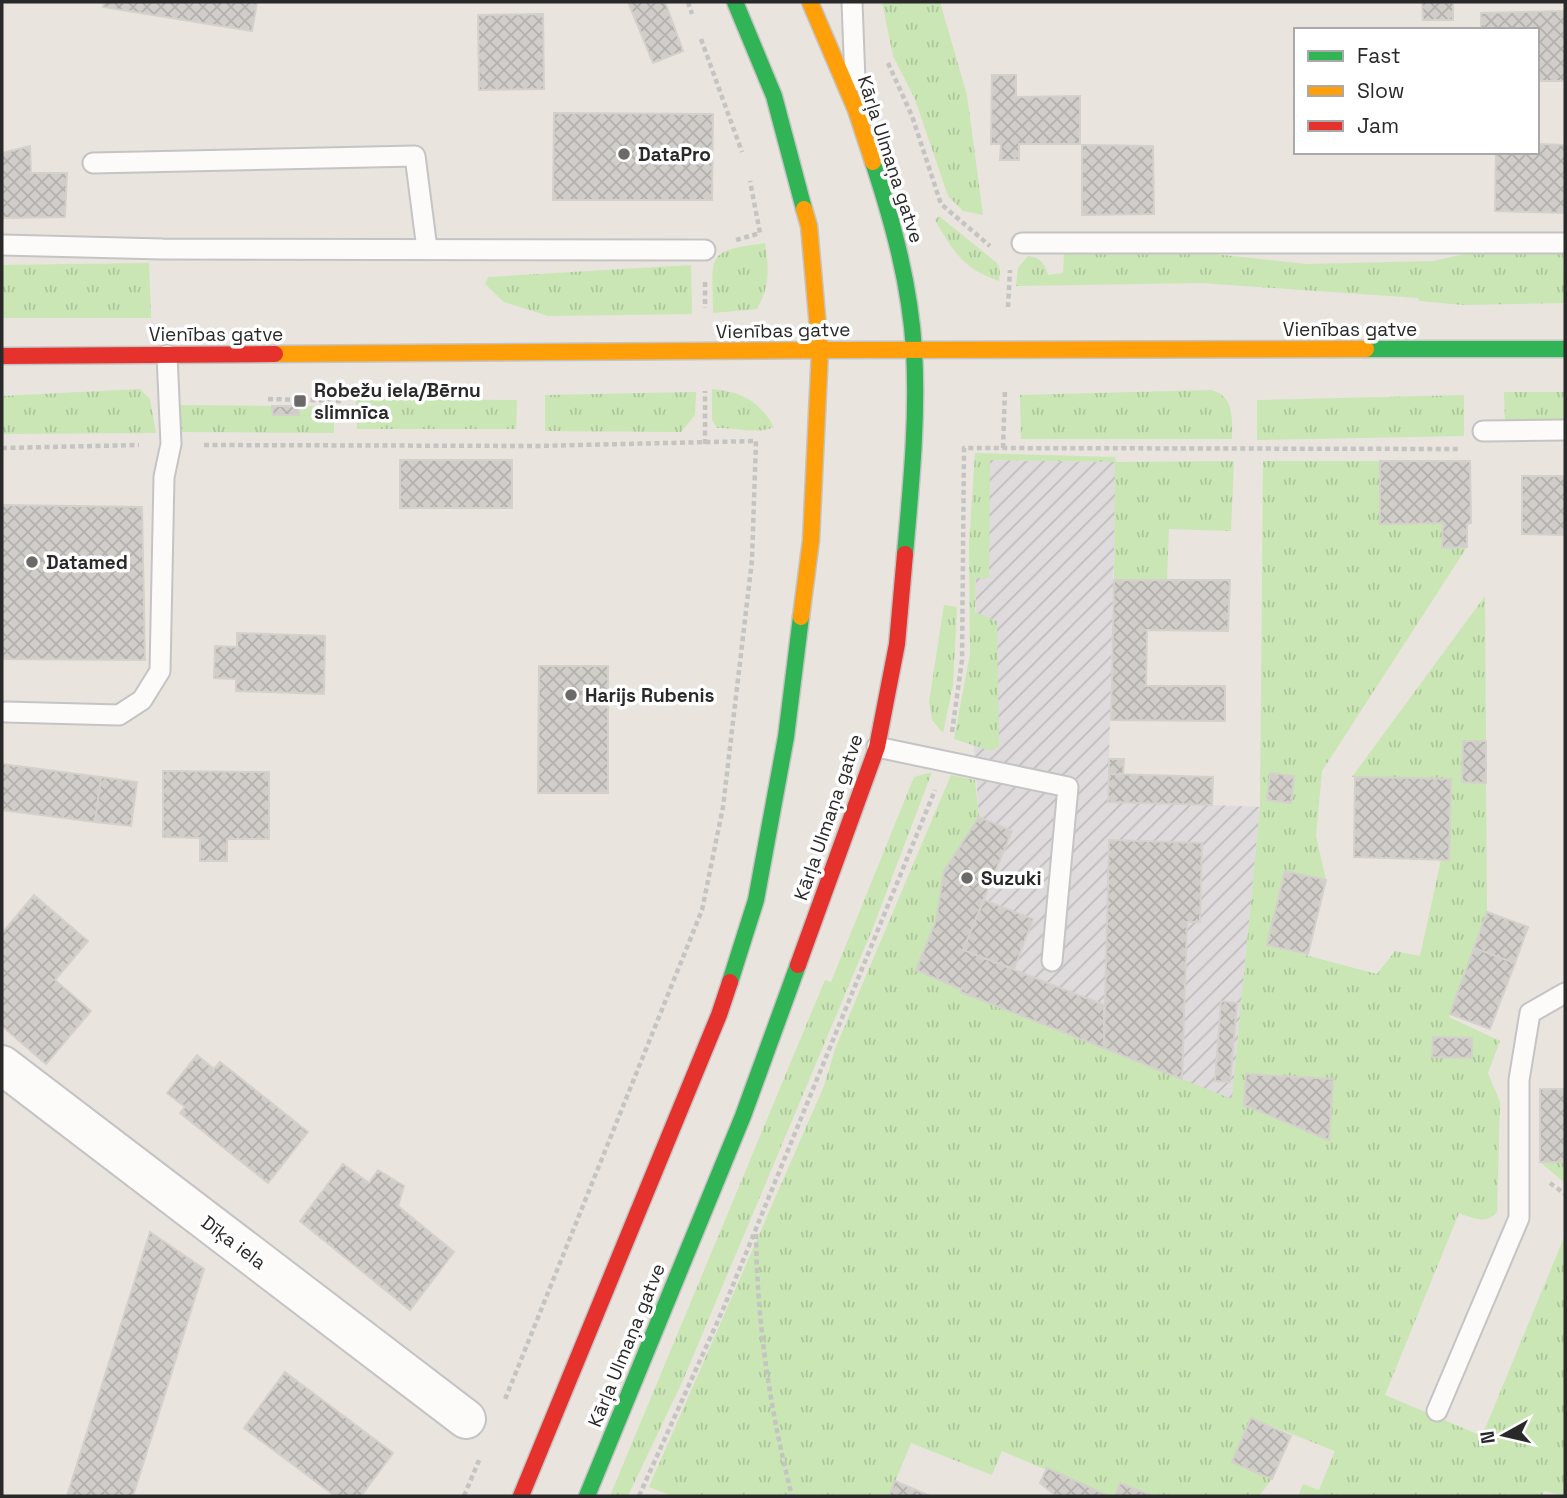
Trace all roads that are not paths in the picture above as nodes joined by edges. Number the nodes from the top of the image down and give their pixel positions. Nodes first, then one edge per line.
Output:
1 (735, 2) edge
2 (810, 2) edge
3 (852, 2) edge
4 (856, 110) junction
5 (93, 163) dead end
6 (1022, 243) dead end
7 (1565, 243) edge
8 (2, 245) edge
9 (427, 249) junction
10 (705, 250) dead end
11 (1565, 349) edge
12 (914, 350) junction
13 (820, 351) junction
14 (167, 355) junction
15 (2, 356) edge
16 (1565, 430) edge
17 (1483, 431) dead end
18 (6, 712) dead end
19 (877, 747) junction
20 (1052, 961) dead end
21 (1565, 993) edge
22 (2, 1065) edge
23 (1437, 1411) dead end
24 (484, 1425) road end
25 (521, 1496) edge
26 (587, 1496) edge

1 - 13 main road, Kārļa Ulmaņa gatve
2 - 4 main road, Kārļa Ulmaņa gatve
3 - 4 lane
4 - 12 main road, Kārļa Ulmaņa gatve
5 - 9 lane
6 - 7 lane
8 - 9 lane
9 - 10 lane
11 - 12 main road, Vienības gatve
12 - 13 main road, Vienības gatve
12 - 19 main road, Kārļa Ulmaņa gatve
13 - 14 main road, Vienības gatve
13 - 25 main road, Kārļa Ulmaņa gatve
14 - 15 main road, Vienības gatve
14 - 18 lane
16 - 17 lane
19 - 20 lane
19 - 26 main road, Kārļa Ulmaņa gatve
21 - 23 lane
22 - 24 street, Dīķa iela

